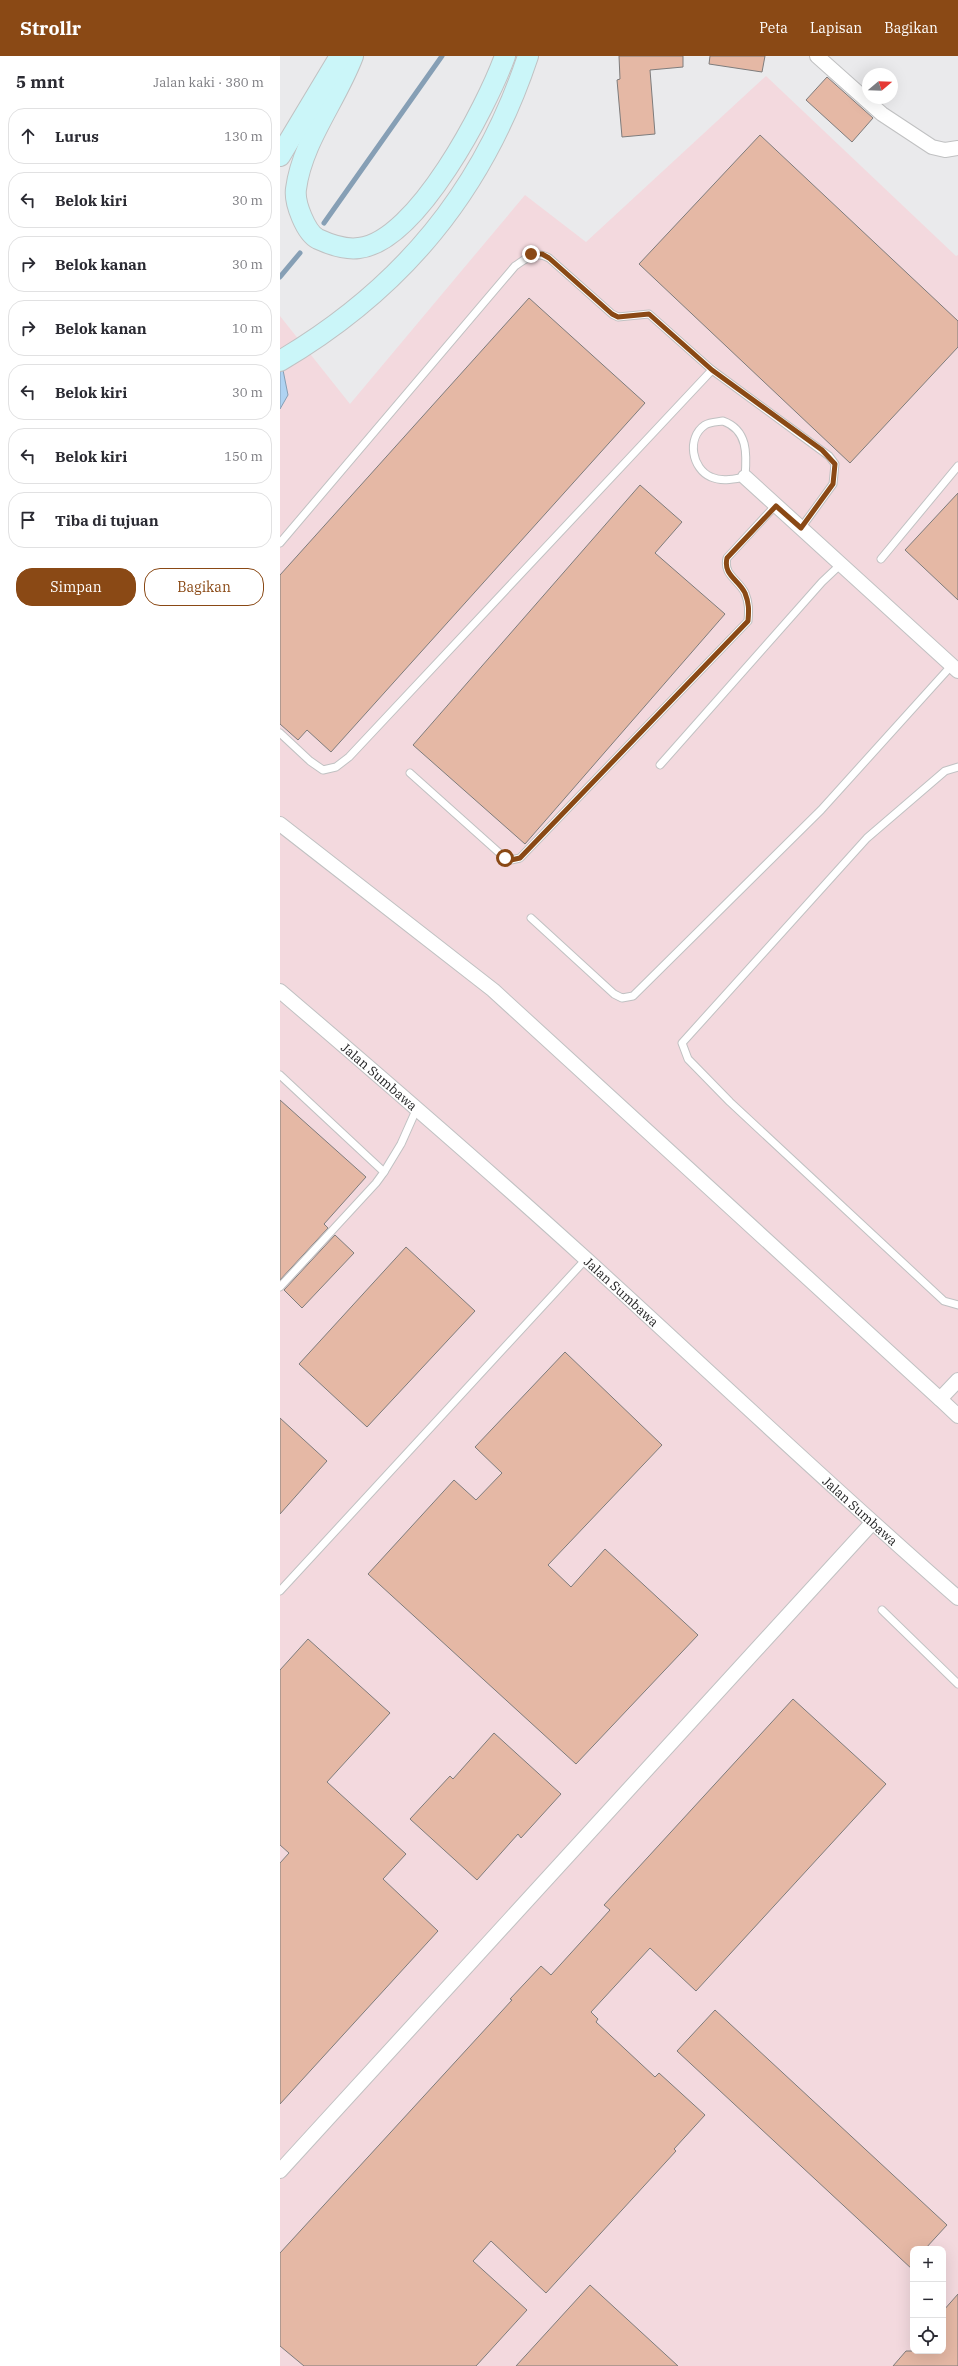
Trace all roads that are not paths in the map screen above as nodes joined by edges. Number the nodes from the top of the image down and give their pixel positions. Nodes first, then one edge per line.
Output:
1 (340, 56) edge
2 (353, 56) edge
3 (505, 56) edge
4 (528, 56) edge
5 (817, 56) edge
6 (958, 148) edge
7 (280, 156) edge
8 (280, 361) edge
9 (712, 370) junction
10 (958, 466) edge
11 (745, 477) junction
12 (776, 506) junction
13 (801, 528) junction
14 (280, 543) edge
15 (881, 559) dead end
16 (841, 564) junction
17 (955, 668) edge
18 (280, 733) edge
19 (660, 765) dead end
20 (958, 767) edge
21 (410, 773) dead end
22 (280, 824) edge
23 (531, 918) dead end
24 (280, 991) edge
25 (280, 1075) edge
26 (417, 1108) junction
27 (384, 1172) junction
28 (586, 1259) junction
29 (280, 1287) edge
30 (958, 1305) edge
31 (958, 1380) edge
32 (940, 1399) junction
33 (958, 1416) edge
34 (872, 1522) junction
35 (280, 1591) edge
36 (958, 1598) edge
37 (882, 1610) dead end
38 (958, 1684) edge
39 (280, 2171) edge

1 - 7 main road
2 - 3 main road
4 - 8 main road
5 - 6 street
9 - 13 lane
9 - 14 lane
9 - 18 lane
10 - 15 lane
11 - 11 lane
11 - 12 street
12 - 13 street
12 - 21 lane
13 - 16 street
16 - 17 street
16 - 19 lane
17 - 23 lane
20 - 30 lane
22 - 32 street
24 - 26 street, Jalan Sumbawa
25 - 27 lane
26 - 27 lane
26 - 28 street, Jalan Sumbawa
27 - 29 lane
28 - 34 street, Jalan Sumbawa
28 - 35 lane
31 - 32 street
32 - 33 street
34 - 36 street, Jalan Sumbawa
34 - 39 street
37 - 38 lane

